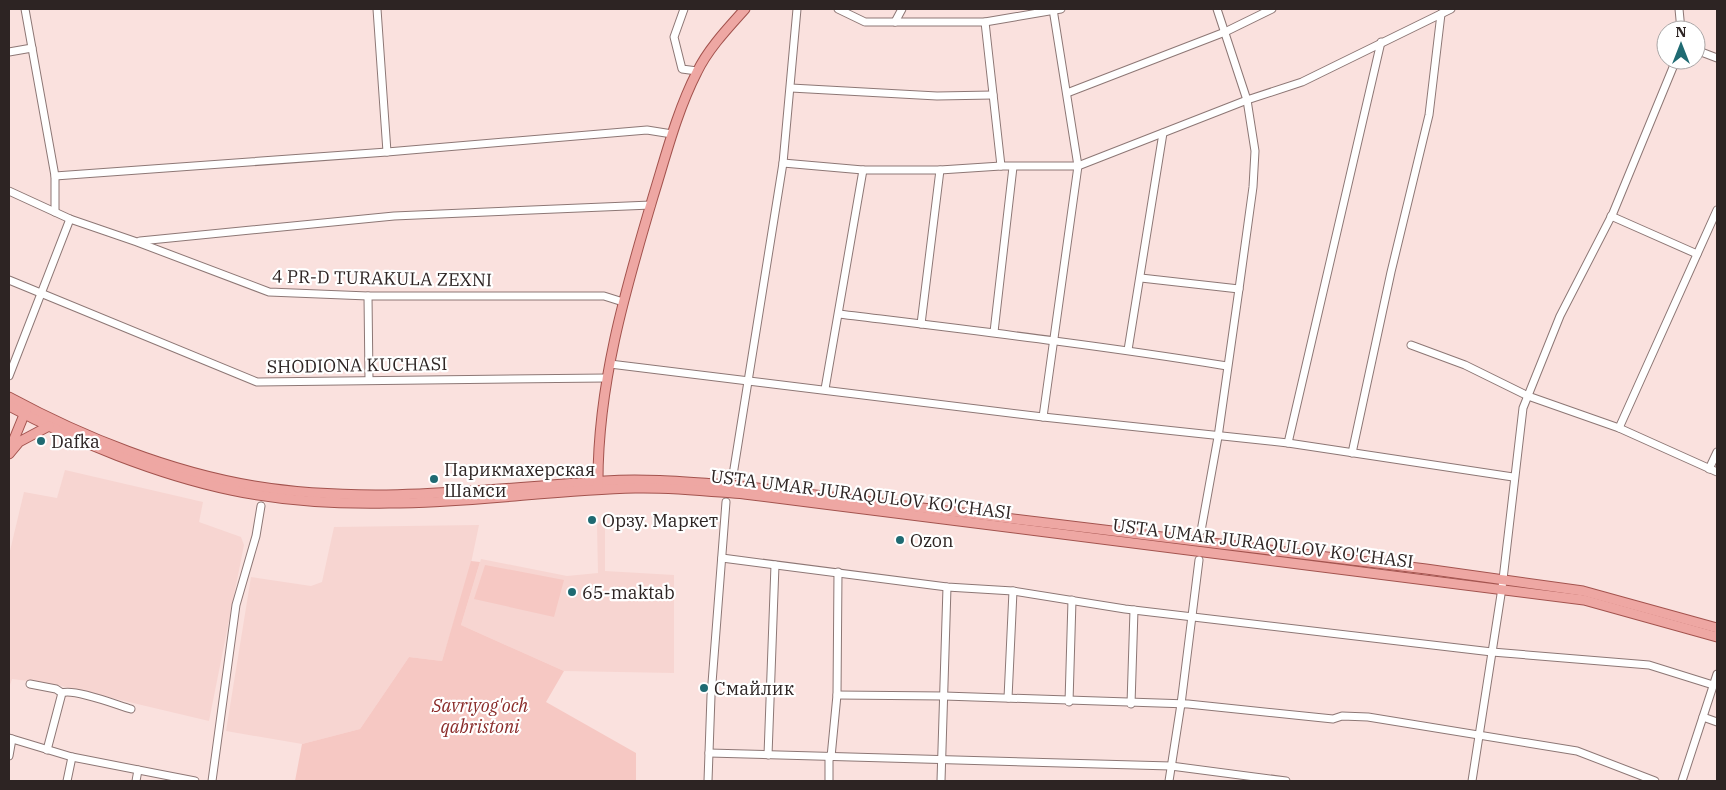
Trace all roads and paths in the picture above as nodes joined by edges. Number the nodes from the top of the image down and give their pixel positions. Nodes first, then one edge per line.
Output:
1 (25, 9) edge
2 (377, 9) edge
3 (684, 9) edge
4 (745, 9) edge
5 (797, 9) edge
6 (838, 9) edge
7 (902, 9) edge
8 (1217, 9) edge
9 (1272, 9) edge
10 (1451, 9) edge
11 (1056, 10) edge
12 (1441, 14) junction
13 (895, 22) junction
14 (985, 22) junction
15 (1225, 32) junction
16 (1381, 42) junction
17 (32, 48) junction
18 (9, 52) edge
19 (1672, 70) edge
20 (697, 71) junction
21 (791, 88) junction
22 (1067, 93) junction
23 (993, 95) junction
24 (1247, 100) junction
25 (1163, 133) junction
26 (672, 134) junction
27 (387, 152) junction
28 (783, 163) junction
29 (1002, 166) junction
30 (1078, 166) junction
31 (1013, 167) junction
32 (863, 170) junction
33 (940, 170) junction
34 (55, 176) junction
35 (9, 191) edge
36 (651, 205) junction
37 (1717, 210) edge
38 (55, 212) junction
39 (1611, 216) junction
40 (70, 219) junction
41 (137, 242) junction
42 (1697, 254) junction
43 (1141, 278) junction
44 (9, 280) edge
45 (1239, 289) junction
46 (41, 294) junction
47 (368, 296) junction
48 (623, 302) junction
49 (839, 314) junction
50 (921, 324) junction
51 (994, 332) junction
52 (1052, 342) junction
53 (1412, 345) dead end
54 (1128, 350) junction
55 (610, 364) junction
56 (1227, 366) junction
57 (9, 376) edge
58 (606, 378) junction
59 (369, 380) junction
60 (748, 382) junction
61 (825, 389) junction
62 (1528, 396) junction
63 (11, 403) edge
64 (26, 411) junction
65 (1043, 417) junction
66 (9, 418) edge
67 (49, 426) junction
68 (1619, 428) junction
69 (1218, 437) junction
70 (1288, 443) junction
71 (1717, 452) edge
72 (9, 453) edge
73 (1352, 453) junction
74 (1710, 469) junction
75 (1717, 472) edge
76 (733, 475) dead end
77 (1513, 477) junction
78 (598, 486) junction
79 (726, 502) dead end
80 (262, 506) dead end
81 (1201, 531) dead end
82 (722, 558) junction
83 (1199, 560) dead end
84 (775, 565) junction
85 (838, 572) junction
86 (1502, 585) junction
87 (947, 587) junction
88 (1013, 591) junction
89 (1072, 600) junction
90 (1134, 610) junction
91 (1190, 616) junction
92 (1717, 628) edge
93 (1717, 637) edge
94 (1492, 652) junction
95 (1717, 674) edge
96 (30, 684) dead end
97 (1713, 685) junction
98 (62, 693) junction
99 (836, 695) junction
100 (944, 696) junction
101 (1008, 698) junction
102 (1069, 702) junction
103 (1131, 704) junction
104 (1181, 704) junction
105 (131, 709) dead end
106 (1703, 717) junction
107 (1717, 722) edge
108 (1481, 736) junction
109 (10, 738) edge
110 (47, 750) junction
111 (709, 753) junction
112 (768, 755) junction
113 (9, 756) edge
114 (830, 756) junction
115 (72, 757) junction
116 (940, 760) junction
117 (1171, 766) junction
118 (138, 770) junction
119 (1246, 779) edge
120 (67, 781) edge
121 (136, 781) edge
122 (195, 781) edge
123 (212, 781) edge
124 (708, 781) edge
125 (829, 781) edge
126 (941, 781) edge
127 (1169, 781) edge
128 (1286, 781) edge
129 (1472, 781) edge
130 (1655, 781) edge
131 (1682, 781) edge

1 - 17 street
2 - 27 street
3 - 20 street
4 - 20 main road
5 - 21 street
6 - 13 street
7 - 13 street
8 - 15 street
9 - 15 street
10 - 12 street
11 - 14 street
11 - 22 street
12 - 16 street
12 - 73 street
13 - 14 street
14 - 23 street
15 - 22 street
15 - 24 street
16 - 24 street
16 - 70 street
17 - 18 street
17 - 34 street
19 - 39 street
20 - 26 main road
21 - 23 street
21 - 28 street
22 - 30 street
23 - 29 street
24 - 25 street
24 - 45 street
25 - 30 street
25 - 43 street
26 - 27 street
26 - 36 main road
27 - 34 street
28 - 32 street
28 - 60 street
29 - 31 street
29 - 33 street
30 - 31 street
30 - 52 street
31 - 51 street
32 - 33 street
32 - 49 street
33 - 50 street
34 - 38 street
35 - 38 street, 4 PR-D TURAKULA ZEXNI
36 - 41 street
36 - 48 main road
37 - 42 street
38 - 40 street, 4 PR-D TURAKULA ZEXNI
39 - 42 street
39 - 62 street
40 - 41 street, 4 PR-D TURAKULA ZEXNI
40 - 46 street
41 - 47 street, 4 PR-D TURAKULA ZEXNI
42 - 68 street
43 - 45 street
43 - 54 street
44 - 46 street, SHODIONA KUCHASI
45 - 56 street
46 - 57 street
46 - 59 street, SHODIONA KUCHASI
47 - 48 street, 4 PR-D TURAKULA ZEXNI
47 - 59 street
48 - 55 main road
49 - 50 street
49 - 61 street
50 - 51 street
51 - 52 street
52 - 54 street
52 - 65 street
53 - 62 street
54 - 56 street
55 - 58 main road
55 - 60 street
56 - 69 street
58 - 59 street, SHODIONA KUCHASI
58 - 78 main road
60 - 61 street
60 - 76 street
61 - 65 street
62 - 68 street
62 - 77 street
63 - 64 main road, USTA UMAR JURAQULOV KO'CHASI
63 - 66 main road
64 - 67 main road, USTA UMAR JURAQULOV KO'CHASI
64 - 72 main road
64 - 78 main road, USTA UMAR JURAQULOV KO'CHASI
65 - 69 street
67 - 72 main road
67 - 78 main road, USTA UMAR JURAQULOV KO'CHASI
68 - 74 street
69 - 70 street
69 - 81 street
70 - 73 street
71 - 74 street
73 - 77 street
74 - 75 street
77 - 86 street
78 - 86 main road, USTA UMAR JURAQULOV KO'CHASI
79 - 82 street
80 - 123 street
82 - 84 street
82 - 111 street
83 - 91 street
84 - 85 street
84 - 112 street
85 - 87 street
85 - 99 street
86 - 92 main road, USTA UMAR JURAQULOV KO'CHASI
86 - 93 main road, USTA UMAR JURAQULOV KO'CHASI
86 - 94 street
87 - 88 street
87 - 100 street
88 - 89 street
88 - 101 street
89 - 90 street
89 - 102 street
90 - 91 street
90 - 103 street
91 - 94 street
91 - 104 street
94 - 97 street
94 - 108 street
95 - 97 street
96 - 98 street
97 - 106 street
98 - 105 street
98 - 110 street
99 - 100 street
99 - 114 street
100 - 101 street
100 - 116 street
101 - 102 street
102 - 103 street
103 - 104 street
104 - 108 street
104 - 117 street
106 - 107 street
106 - 131 street
108 - 129 street
108 - 130 street
109 - 110 street
109 - 113 street
110 - 115 street
111 - 112 street
111 - 124 street
112 - 114 street
114 - 116 street
114 - 125 street
115 - 118 street
115 - 120 street
116 - 117 street
116 - 126 street
117 - 119 street
117 - 127 street
118 - 121 street
118 - 122 street
119 - 128 street

